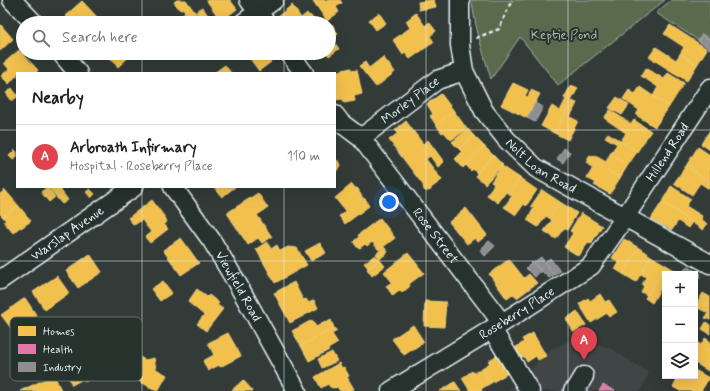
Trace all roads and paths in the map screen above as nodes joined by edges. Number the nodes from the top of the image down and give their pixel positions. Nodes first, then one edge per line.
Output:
1 (12, 0) edge
2 (274, 0) edge
3 (460, 0) edge
4 (512, 0) edge
5 (257, 12) edge
6 (27, 16) edge
7 (460, 45) junction
8 (67, 60) edge
9 (294, 60) edge
10 (464, 71) junction
11 (77, 72) edge
12 (303, 72) edge
13 (710, 88) edge
14 (336, 116) edge
15 (361, 138) junction
16 (132, 188) edge
17 (174, 188) edge
18 (625, 216) junction
19 (710, 264) edge
20 (3, 273) edge
21 (497, 326) junction
22 (584, 376) dead end
23 (297, 391) edge
24 (391, 391) edge
25 (530, 391) edge
26 (573, 391) edge

1 - 6 street
2 - 5 street
3 - 7 street, Nolt Loan Road
4 - 7 path
7 - 10 street, Nolt Loan Road
8 - 11 street
9 - 12 street
10 - 15 street, Morley Place
10 - 18 street, Nolt Loan Road
13 - 18 street, Hillend Road
14 - 15 street, Rose Street
15 - 21 street, Rose Street
16 - 20 street, Warslap Avenue
17 - 23 street, Viewfield Road
18 - 19 street, Nolt Loan Road
18 - 21 street, Roseberry Place
21 - 24 street, Roseberry Place
21 - 25 street, Rose Street
22 - 26 street

